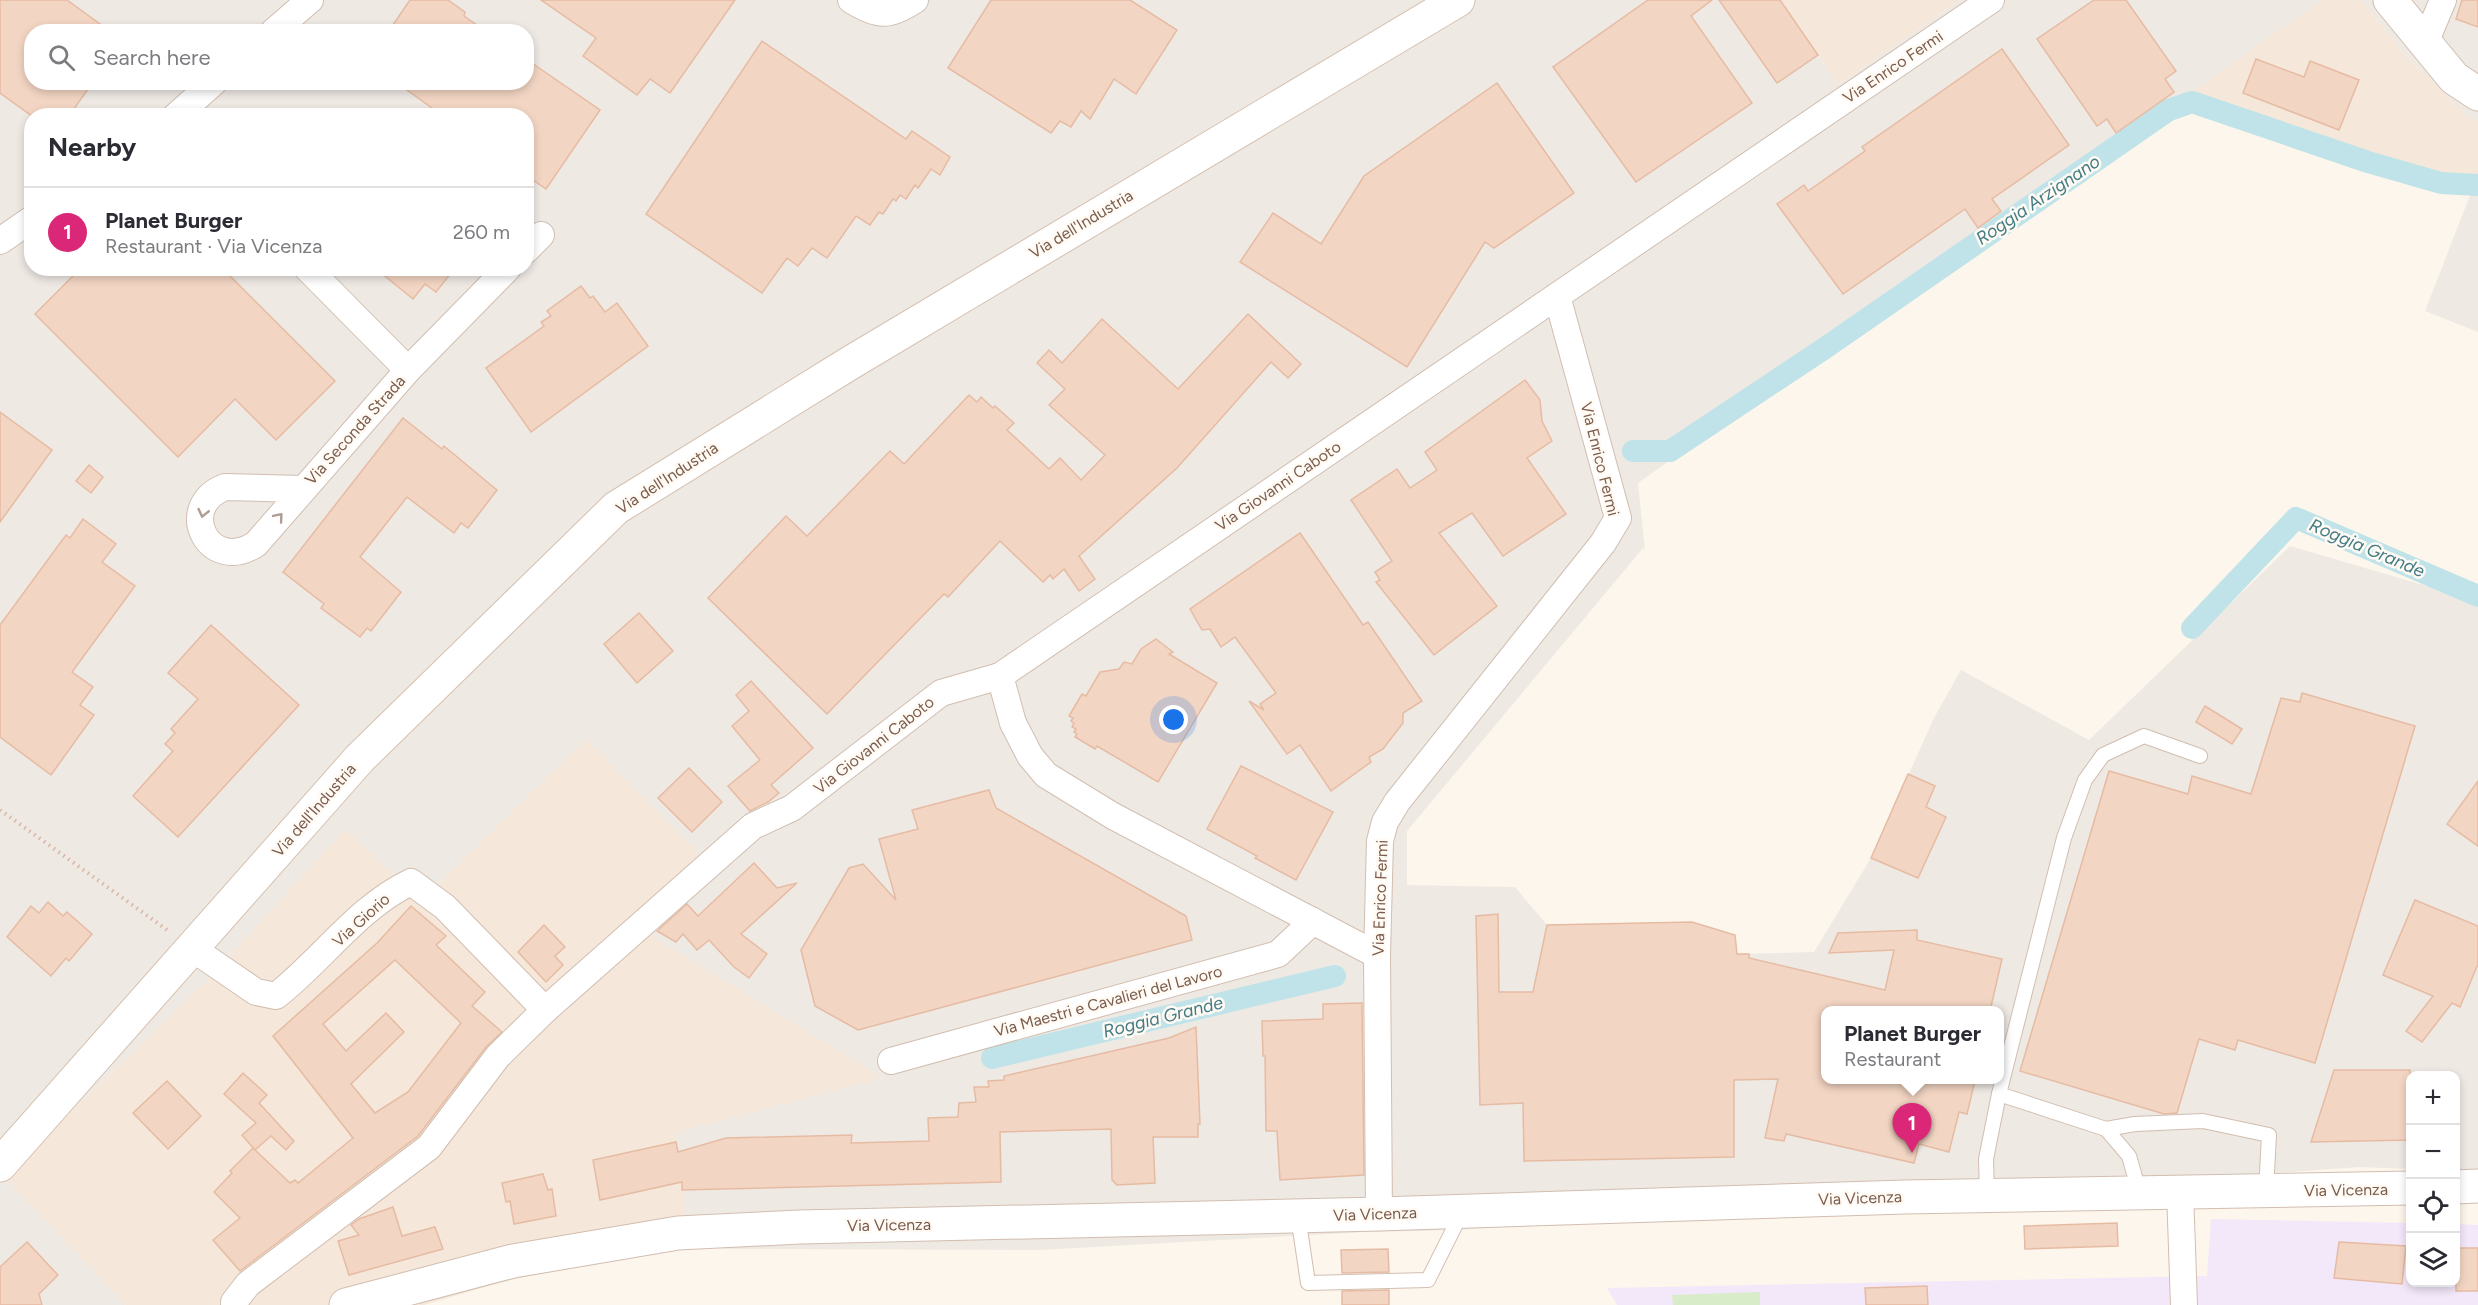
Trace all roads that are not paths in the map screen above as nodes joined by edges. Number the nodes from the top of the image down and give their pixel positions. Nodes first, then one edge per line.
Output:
1 (310, 0) edge
2 (851, 0) edge
3 (915, 0) edge
4 (1458, 0) edge
5 (1991, 0) edge
6 (2390, 0) edge
7 (2443, 0) edge
8 (282, 24) edge
9 (2426, 43) junction
10 (205, 90) edge
11 (2478, 94) edge
12 (185, 108) edge
13 (24, 224) edge
14 (0, 241) edge
15 (315, 276) edge
16 (500, 276) edge
17 (1557, 296) junction
18 (408, 370) junction
19 (302, 489) dead end
20 (1000, 676) junction
21 (2200, 756) dead end
22 (1313, 921) junction
23 (193, 949) junction
24 (1377, 955) junction
25 (545, 1010) junction
26 (891, 1061) dead end
27 (2004, 1074) edge
28 (2002, 1084) edge
29 (1999, 1094) junction
30 (2106, 1129) junction
31 (0, 1166) edge
32 (2478, 1186) edge
33 (2460, 1187) edge
34 (2406, 1188) edge
35 (2139, 1191) junction
36 (2180, 1191) junction
37 (2266, 1191) junction
38 (1987, 1195) junction
39 (1462, 1212) junction
40 (1379, 1215) junction
41 (1298, 1216) junction
42 (234, 1305) edge
43 (346, 1305) edge
44 (2184, 1305) edge

1 - 8 street
2 - 3 street
4 - 23 street, Via dell'Industria
5 - 17 street, Via Enrico Fermi
6 - 9 street
7 - 9 street
9 - 11 street
10 - 12 street
13 - 14 street
15 - 18 street, Via Seconda Strada
16 - 18 street, Via Seconda Strada
17 - 20 street, Via Giovanni Caboto
17 - 24 street, Via Enrico Fermi
18 - 19 street, Via Seconda Strada
20 - 22 street
20 - 25 street, Via Giovanni Caboto
21 - 27 lane
22 - 24 street
22 - 26 street, Via Maestri e Cavalieri del Lavoro
23 - 25 street, Via Giorio
23 - 31 street, Via dell'Industria
24 - 40 street, Via Enrico Fermi
25 - 42 street
28 - 29 lane
29 - 30 lane
29 - 38 lane
30 - 35 lane
30 - 37 lane
32 - 33 street
34 - 37 street, Via Vicenza
35 - 36 street, Via Vicenza
35 - 38 street, Via Vicenza
36 - 37 street, Via Vicenza
36 - 44 street
38 - 39 street, Via Vicenza
39 - 40 street, Via Vicenza
39 - 41 lane
40 - 41 street, Via Vicenza
41 - 43 street, Via Vicenza

